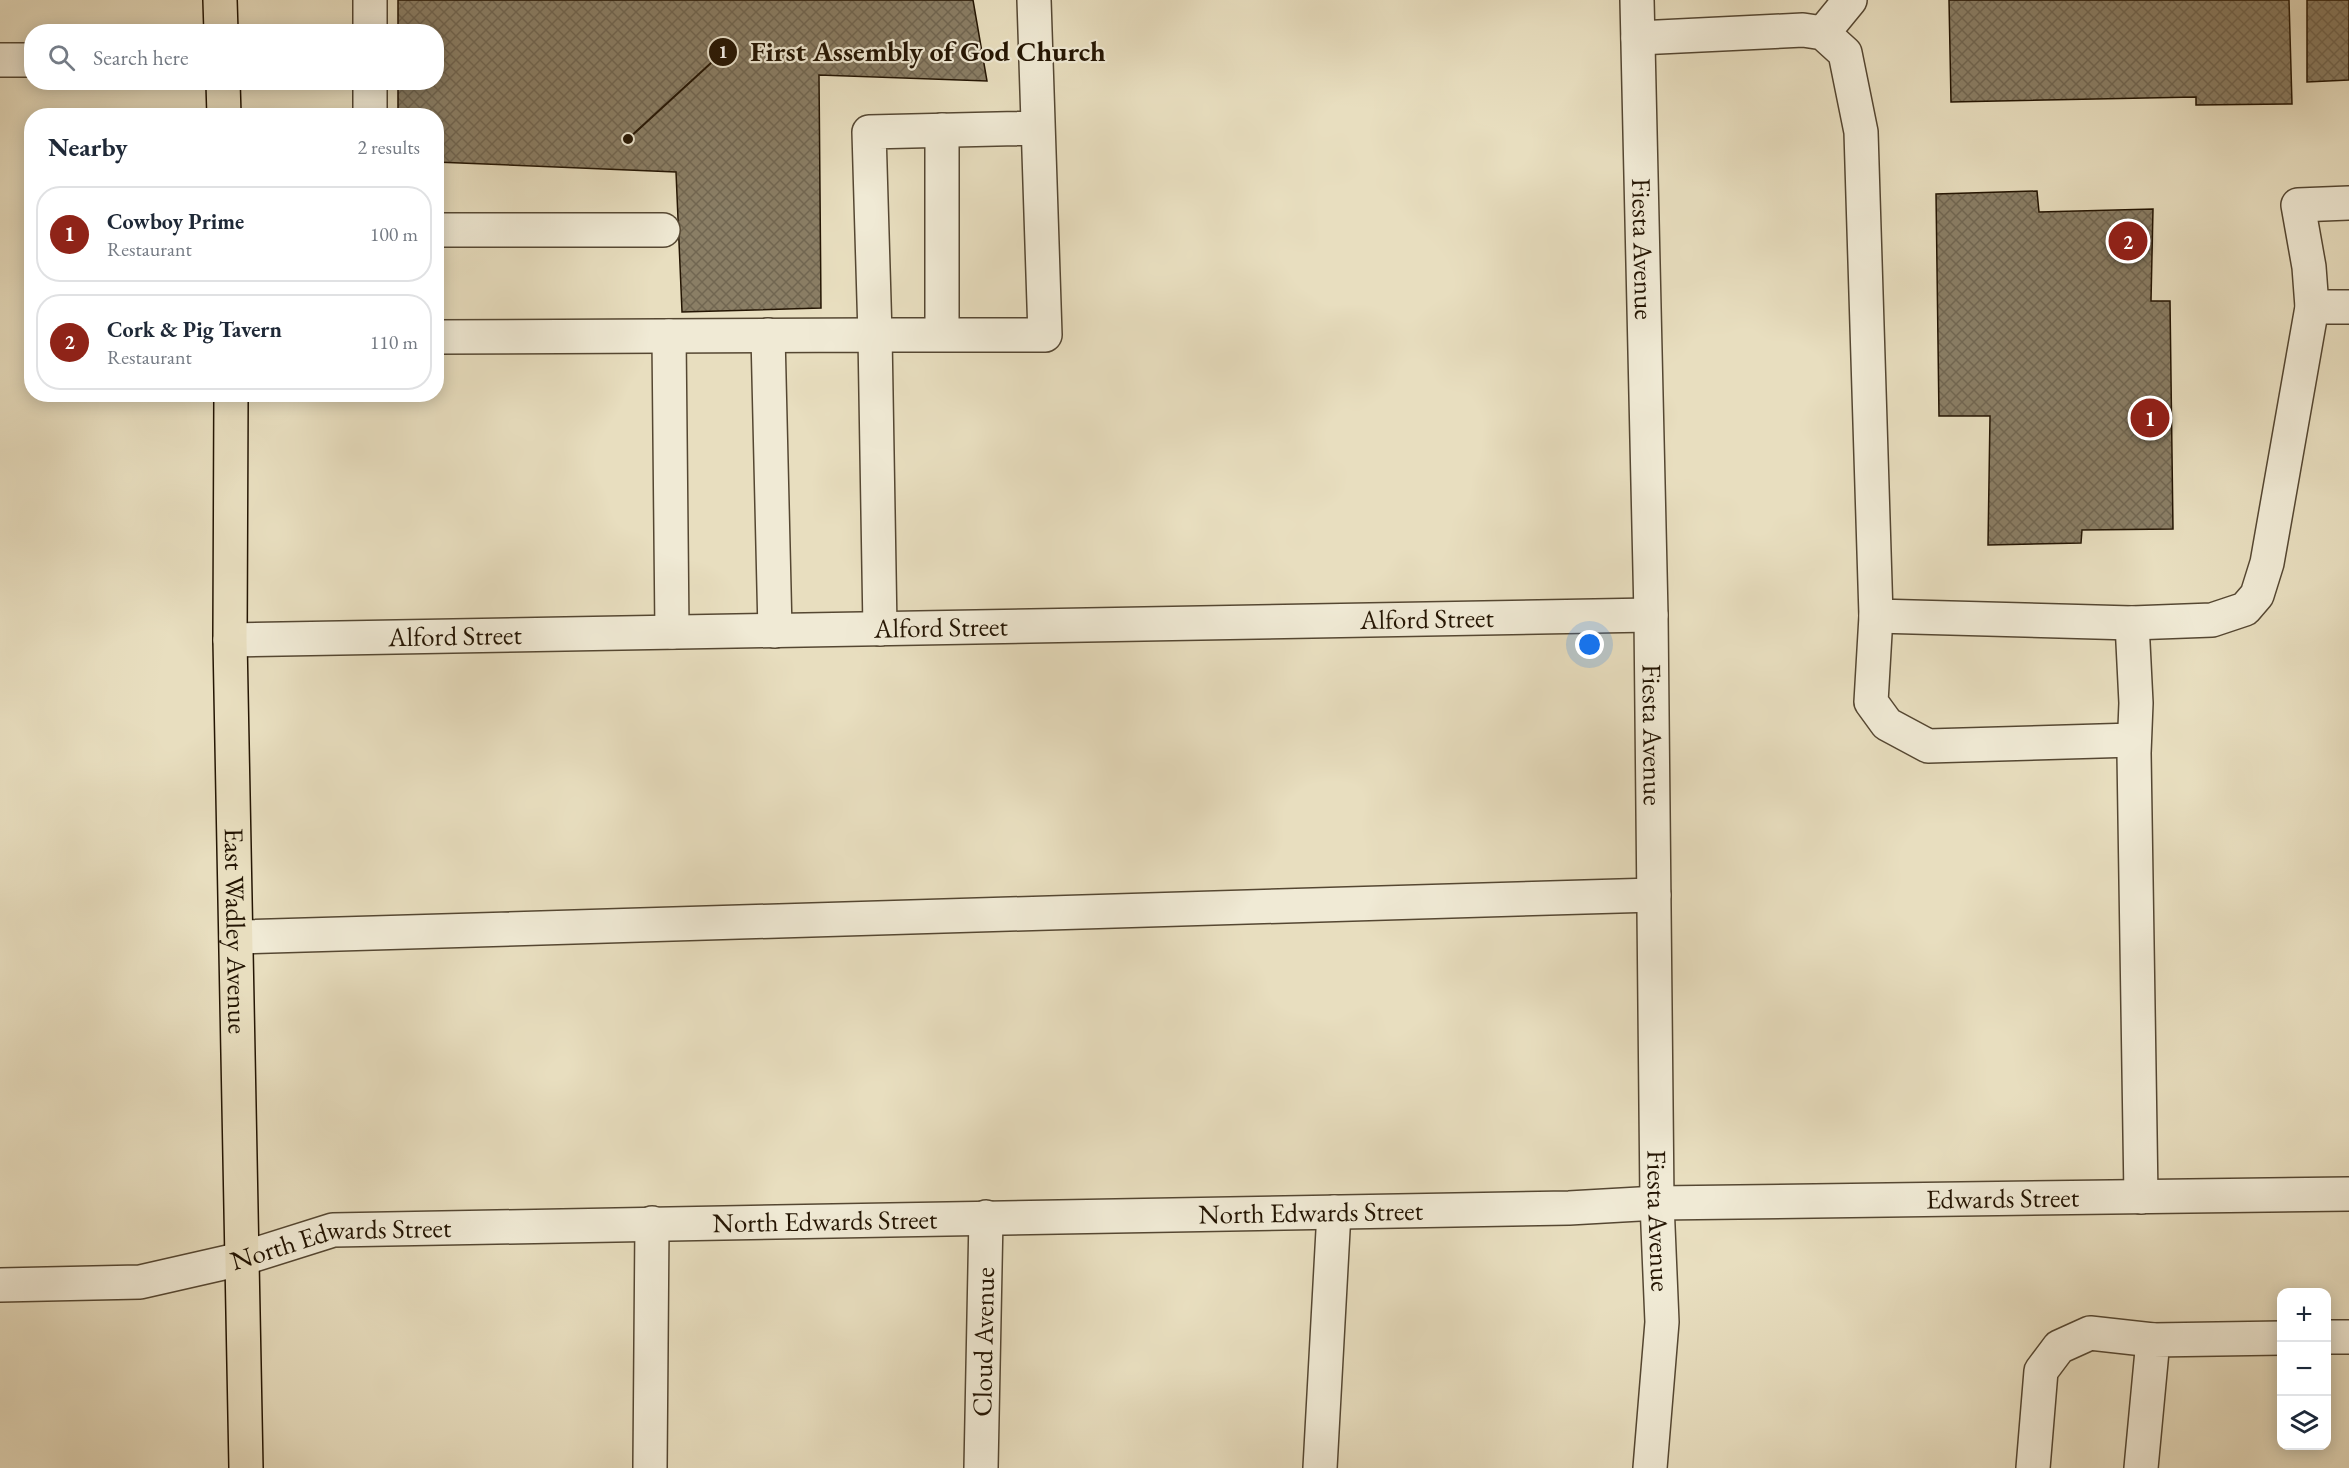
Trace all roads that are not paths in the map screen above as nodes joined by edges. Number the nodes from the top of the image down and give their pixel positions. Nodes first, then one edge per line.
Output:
1 (220, 0) edge
2 (370, 0) edge
3 (1034, 0) edge
4 (1637, 0) edge
5 (1850, 0) edge
6 (220, 24) edge
7 (370, 24) edge
8 (1824, 33) junction
9 (1638, 38) junction
10 (0, 60) edge
11 (24, 60) edge
12 (223, 90) edge
13 (370, 90) edge
14 (224, 108) edge
15 (370, 108) edge
16 (1037, 128) junction
17 (942, 130) junction
18 (2349, 202) edge
19 (444, 230) edge
20 (663, 230) dead end
21 (2312, 307) junction
22 (2349, 307) edge
23 (942, 334) junction
24 (768, 335) junction
25 (876, 335) junction
26 (669, 336) junction
27 (444, 338) edge
28 (231, 402) edge
29 (1651, 615) junction
30 (1876, 616) junction
31 (2132, 622) junction
32 (880, 629) junction
33 (775, 631) junction
34 (672, 632) junction
35 (230, 640) junction
36 (2134, 740) junction
37 (1654, 895) junction
38 (236, 937) junction
39 (2349, 1194) edge
40 (2141, 1197) junction
41 (1657, 1203) junction
42 (1334, 1212) junction
43 (986, 1217) junction
44 (652, 1223) junction
45 (241, 1259) junction
46 (0, 1285) edge
47 (2331, 1337) edge
48 (2349, 1337) edge
49 (2277, 1338) edge
50 (2153, 1340) junction
51 (246, 1468) edge
52 (650, 1468) edge
53 (981, 1468) edge
54 (1320, 1468) edge
55 (1650, 1468) edge
56 (2033, 1468) edge
57 (2141, 1468) edge

1 - 6 main road
2 - 7 street
3 - 16 street
4 - 9 street, Fiesta Avenue
5 - 8 street
8 - 9 street
8 - 30 street
9 - 29 street, Fiesta Avenue
10 - 11 street
12 - 14 main road
13 - 15 street
16 - 17 street
16 - 23 street
17 - 23 street
17 - 25 street
18 - 21 street
19 - 20 street
21 - 22 street
21 - 31 street
23 - 25 street
24 - 25 street
24 - 26 street
24 - 33 street
25 - 32 street
26 - 27 street
26 - 34 street
28 - 35 main road, East Wadley Avenue
29 - 32 street, Alford Street
29 - 37 street, Fiesta Avenue
30 - 31 street
30 - 36 street
31 - 36 street
32 - 33 street, Alford Street
33 - 34 street, Alford Street
34 - 35 street, Alford Street
35 - 38 main road, East Wadley Avenue
36 - 40 street
37 - 38 street
37 - 41 street, Fiesta Avenue
38 - 45 main road, East Wadley Avenue
39 - 40 street, Edwards Street
40 - 41 street, Edwards Street
41 - 42 street, North Edwards Street
41 - 55 street, Fiesta Avenue
42 - 43 street, North Edwards Street
42 - 54 street
43 - 44 street, North Edwards Street
43 - 53 street, Cloud Avenue
44 - 45 street, North Edwards Street
44 - 52 street
45 - 46 street, North Edwards Street
45 - 51 main road, East Wadley Avenue
47 - 48 street
49 - 50 street
50 - 56 street
50 - 57 street

